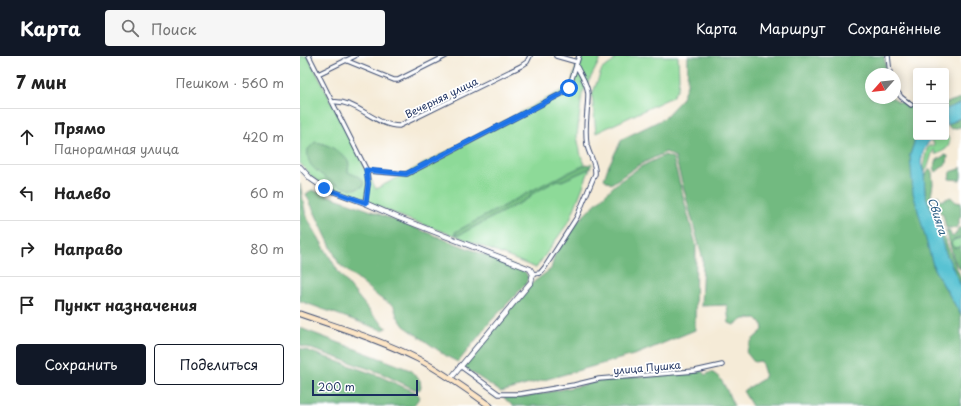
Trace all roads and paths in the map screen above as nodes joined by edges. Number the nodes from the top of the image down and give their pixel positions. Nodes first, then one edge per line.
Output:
1 (309, 56) edge
2 (355, 56) edge
3 (446, 56) edge
4 (530, 56) edge
5 (556, 56) edge
6 (579, 56) edge
7 (888, 56) edge
8 (345, 60) junction
9 (577, 64) junction
10 (889, 68) edge
11 (318, 74) junction
12 (901, 97) edge
13 (332, 102) junction
14 (910, 105) dead end
15 (300, 167) edge
16 (366, 170) junction
17 (366, 203) junction
18 (533, 274) junction
19 (300, 314) edge
20 (722, 365) dead end
21 (460, 366) junction
22 (451, 378) junction
23 (490, 406) edge

1 - 11 street
2 - 8 street
3 - 8 street
4 - 13 street, Вечерняя улица
5 - 9 street
6 - 9 street
7 - 10 street
8 - 11 street
9 - 16 street
9 - 18 street
11 - 13 street
12 - 14 street
13 - 16 street
15 - 17 street
16 - 17 street
17 - 18 street
18 - 21 street
19 - 22 main road
20 - 21 street, улица Пушка
21 - 22 street
22 - 23 main road

